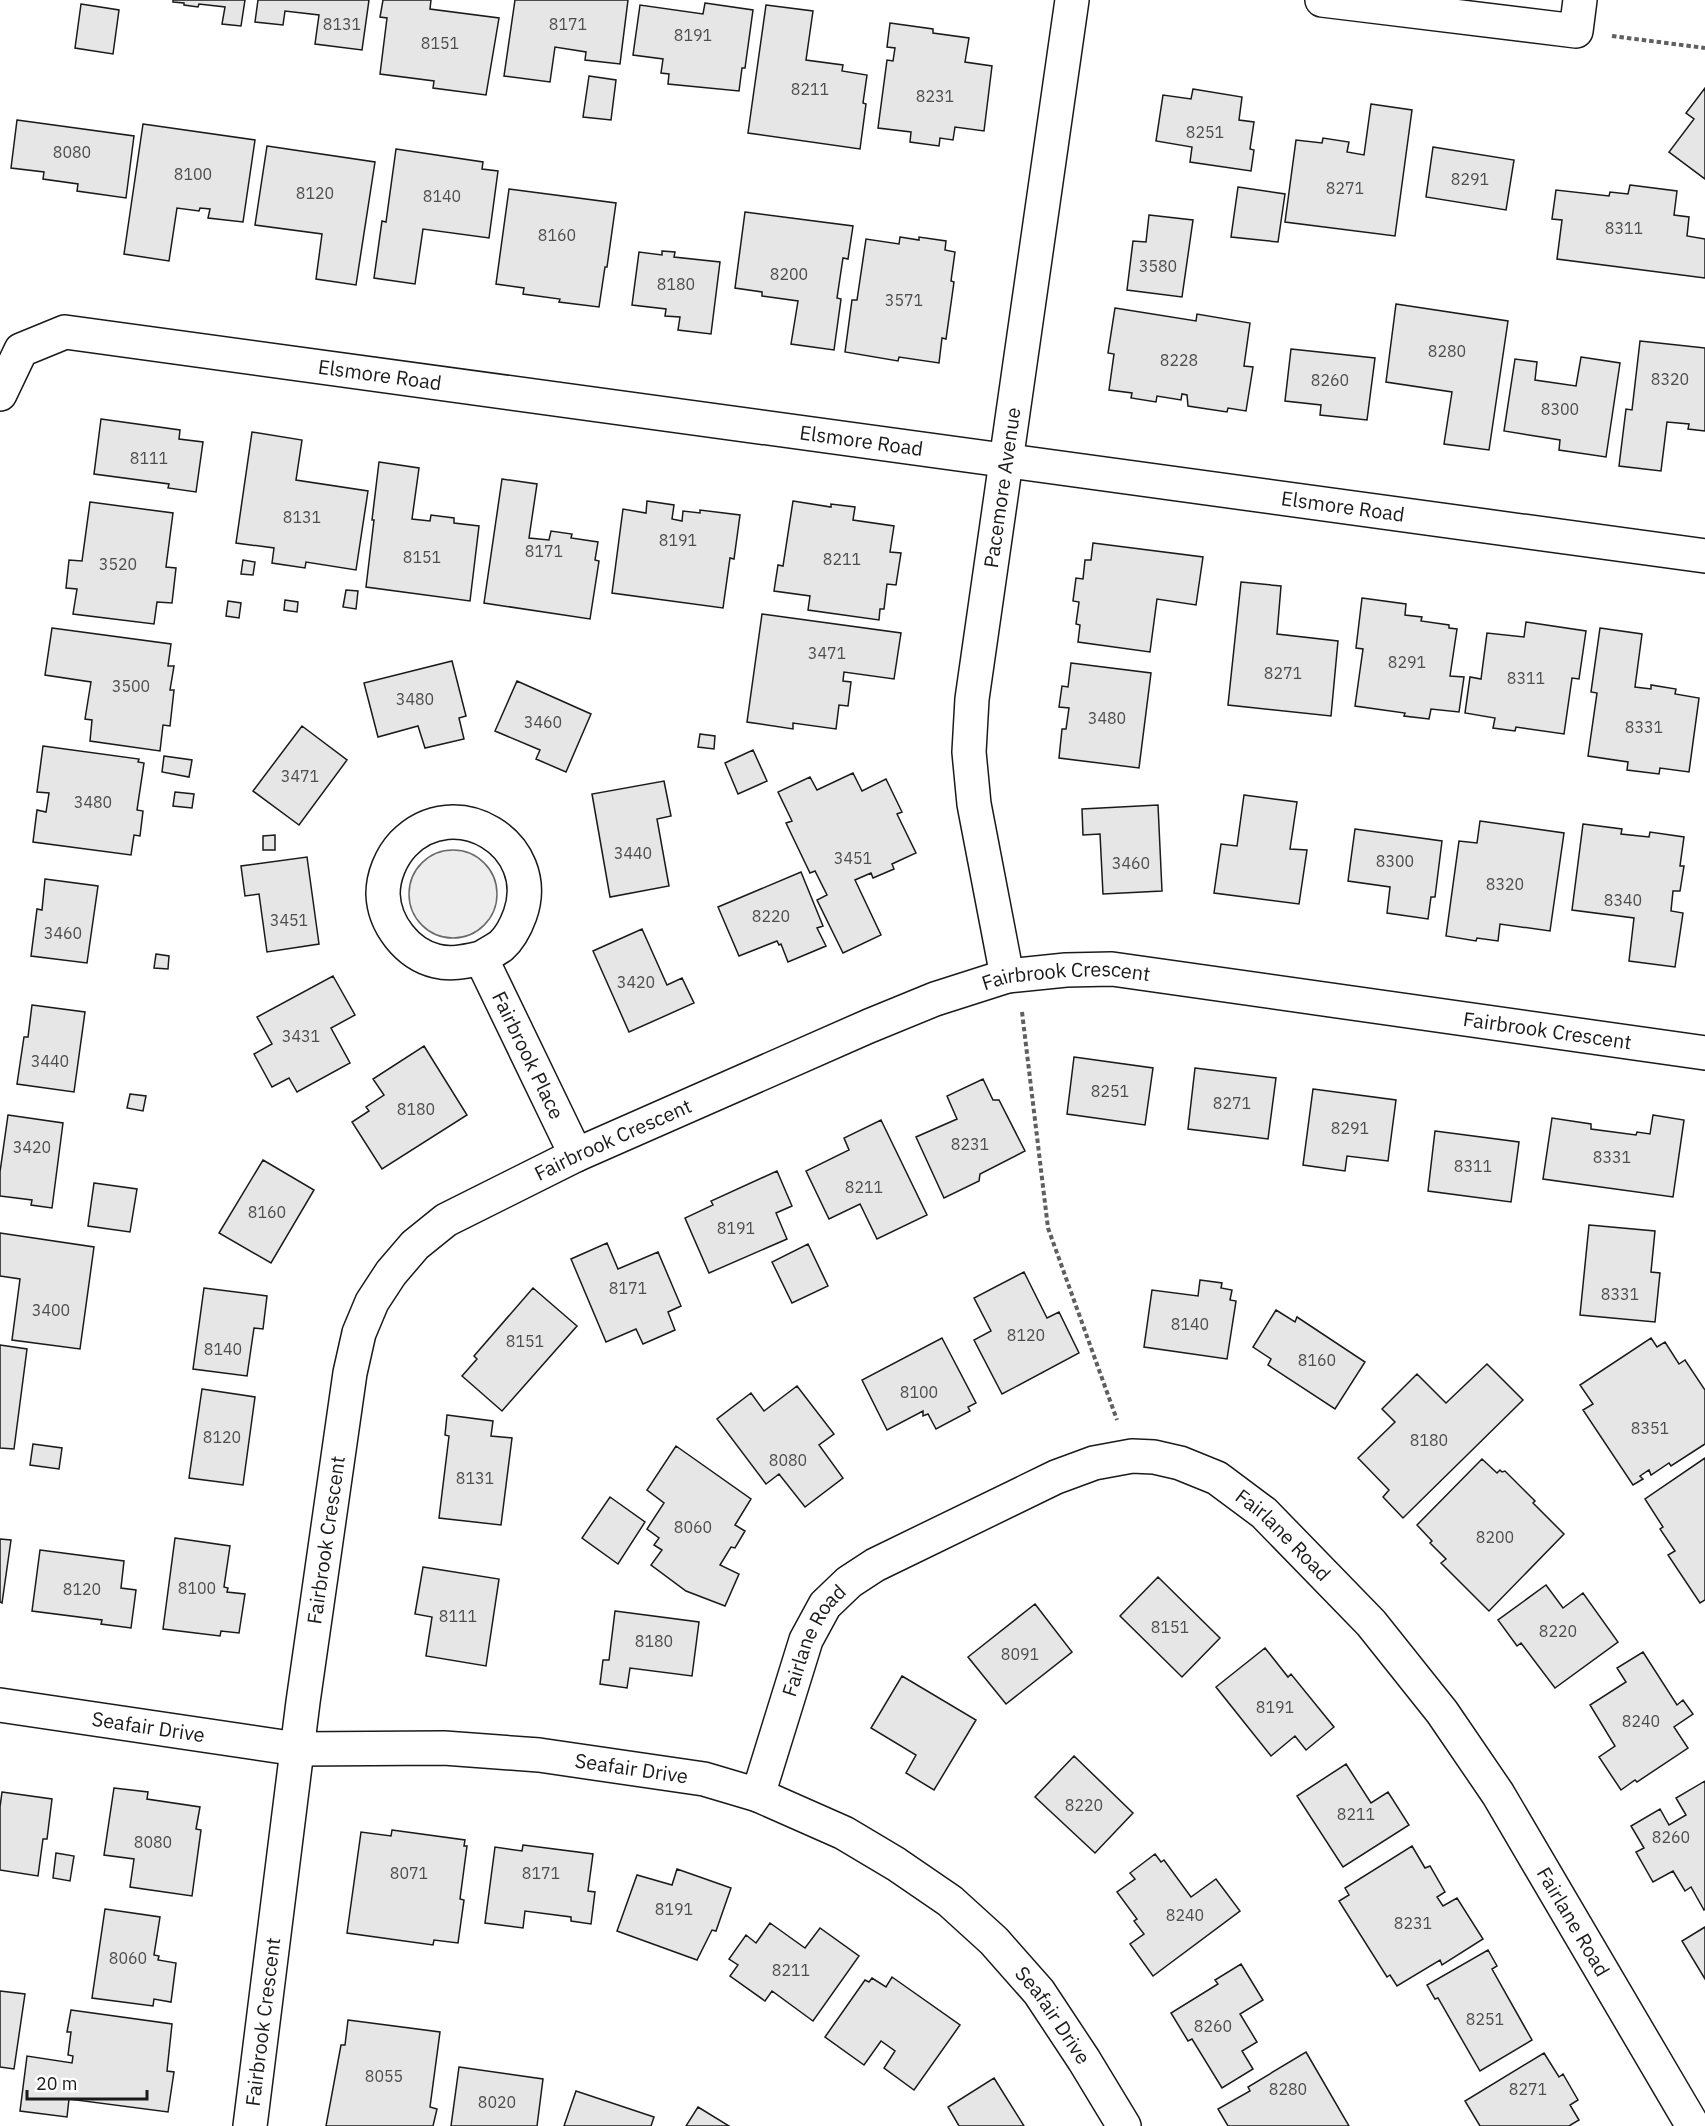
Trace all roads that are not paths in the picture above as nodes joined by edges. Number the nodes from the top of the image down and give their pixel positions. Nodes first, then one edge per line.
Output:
1 (1072, 0) edge
2 (1322, 0) edge
3 (1578, 16) edge
4 (0, 394) edge
5 (1006, 460) junction
6 (1705, 556) edge
7 (481, 958) junction
8 (1007, 976) junction
9 (1705, 1053) edge
10 (576, 1155) junction
11 (0, 1705) edge
12 (297, 1749) junction
13 (758, 1795) junction
14 (250, 2126) edge
15 (1124, 2126) edge
16 (1693, 2126) edge

1 - 5 street, Pacemore Avenue
2 - 3 street
4 - 5 street, Elsmore Road
5 - 6 street, Elsmore Road
5 - 8 street, Pacemore Avenue
7 - 7 street
7 - 10 street, Fairbrook Place
8 - 9 street, Fairbrook Crescent
8 - 10 street, Fairbrook Crescent
10 - 12 street, Fairbrook Crescent
11 - 12 street, Seafair Drive
12 - 13 street, Seafair Drive
12 - 14 street, Fairbrook Crescent
13 - 15 street, Seafair Drive
13 - 16 street, Fairlane Road

